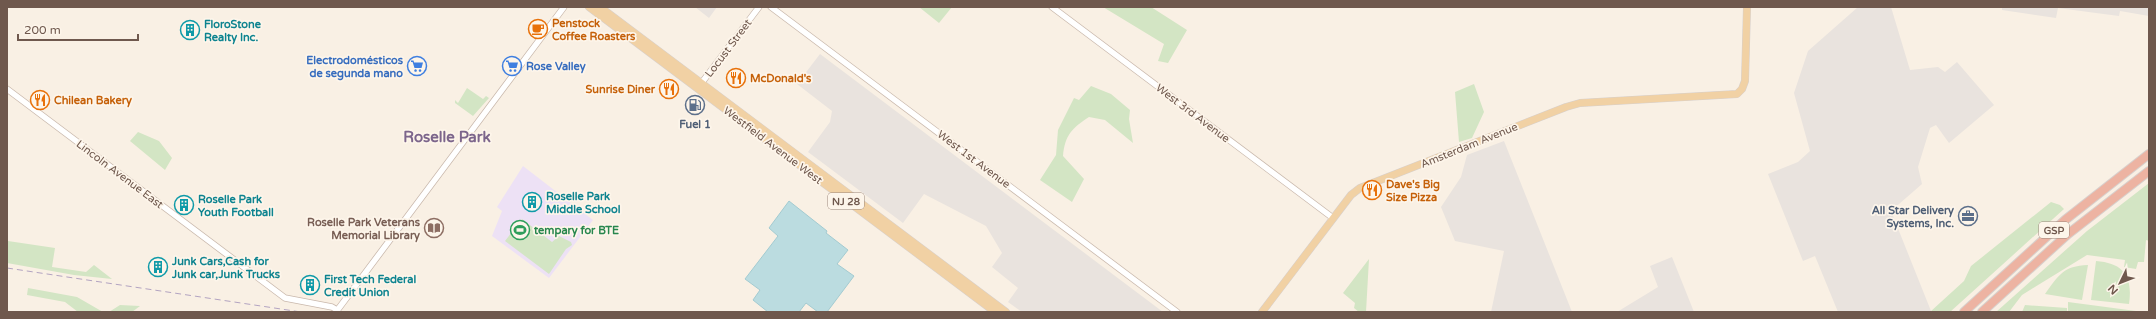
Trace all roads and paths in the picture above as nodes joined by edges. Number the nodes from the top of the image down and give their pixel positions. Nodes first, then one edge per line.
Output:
1 (564, 7) edge
2 (588, 7) edge
3 (600, 7) edge
4 (759, 7) edge
5 (771, 7) edge
6 (1052, 7) edge
7 (1747, 7) edge
8 (700, 86) junction
9 (7, 89) edge
10 (2149, 154) edge
11 (2149, 171) edge
12 (856, 204) junction
13 (1333, 218) junction
14 (336, 311) edge
15 (995, 312) edge
16 (1006, 312) edge
17 (1177, 312) edge
18 (1262, 312) edge
19 (1964, 312) edge
20 (1982, 312) edge

1 - 14 street
2 - 8 main road, Westfield Avenue West / NJ 28
3 - 8 main road, Westfield Avenue West / NJ 28
4 - 8 street, Locust Street
5 - 17 street, West 1st Avenue
6 - 13 street, West 3rd Avenue
7 - 13 main road, Amsterdam Avenue
8 - 12 main road, Westfield Avenue West / NJ 28
9 - 14 street, Lincoln Avenue East
10 - 19 highway, GSP
11 - 20 highway, GSP
12 - 15 main road, Westfield Avenue West / NJ 28
12 - 16 main road, Westfield Avenue West / NJ 28
13 - 18 main road, Amsterdam Avenue

